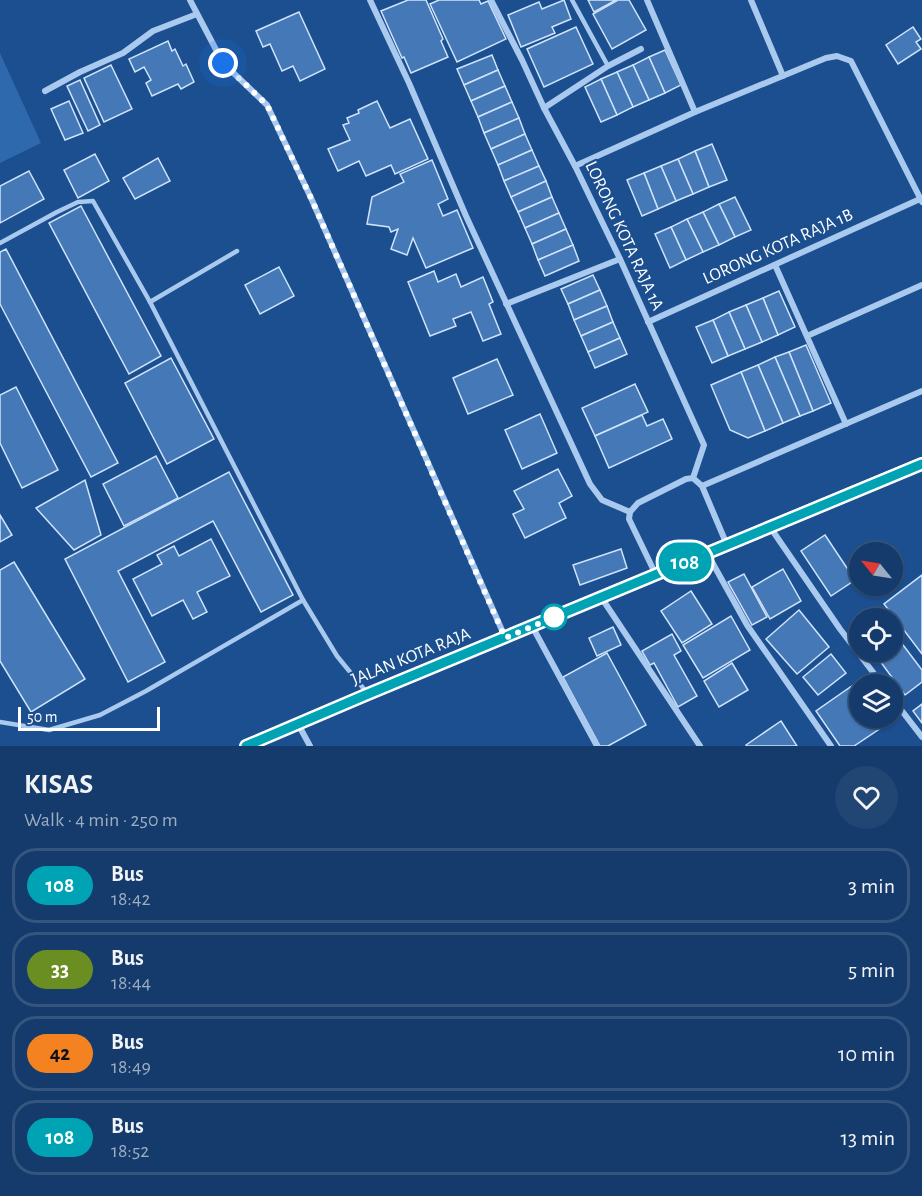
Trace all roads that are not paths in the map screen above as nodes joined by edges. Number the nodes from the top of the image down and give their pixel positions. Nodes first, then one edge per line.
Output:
1 (190, 0) edge
2 (370, 0) edge
3 (491, 0) edge
4 (572, 0) edge
5 (647, 0) edge
6 (751, 0) edge
7 (197, 14) junction
8 (641, 49) dead end
9 (608, 66) junction
10 (783, 75) junction
11 (45, 91) dead end
12 (544, 108) junction
13 (695, 112) junction
14 (575, 166) junction
15 (921, 201) edge
16 (0, 243) edge
17 (237, 251) dead end
18 (620, 259) junction
19 (775, 265) junction
20 (922, 285) edge
21 (150, 302) junction
22 (506, 304) junction
23 (648, 322) junction
24 (807, 336) junction
25 (922, 391) edge
26 (846, 424) junction
27 (922, 464) edge
28 (693, 478) junction
29 (702, 486) junction
30 (630, 512) junction
31 (770, 527) junction
32 (727, 545) junction
33 (707, 553) junction
34 (656, 574) junction
35 (601, 597) junction
36 (303, 600) junction
37 (532, 626) junction
38 (505, 638) junction
39 (874, 674) edge
40 (368, 694) junction
41 (903, 712) edge
42 (0, 722) edge
43 (298, 724) junction
44 (922, 737) edge
45 (246, 746) edge
46 (310, 746) edge
47 (597, 746) edge
48 (700, 746) edge
49 (831, 746) edge

1 - 7 street
2 - 22 street
3 - 12 street, LORONG KOTA RAJA 1A
4 - 9 lane
5 - 13 street
6 - 10 street
7 - 11 street
7 - 38 street
8 - 9 street
9 - 12 street
10 - 13 street
10 - 15 street
12 - 14 street, LORONG KOTA RAJA 1A
13 - 14 street
14 - 18 street, LORONG KOTA RAJA 1A
15 - 19 street, LORONG KOTA RAJA 1B
16 - 21 lane
17 - 21 lane
18 - 22 street
18 - 23 street, LORONG KOTA RAJA 1A
19 - 23 street, LORONG KOTA RAJA 1B
19 - 24 street
20 - 24 street
21 - 36 lane
22 - 30 street
23 - 28 street, LORONG KOTA RAJA 1A
24 - 26 street
25 - 26 street
26 - 29 street
27 - 31 main road, JALAN KOTA RAJA
28 - 29 street
28 - 30 street
29 - 32 street
30 - 34 street
31 - 32 main road, JALAN KOTA RAJA
31 - 39 street
32 - 33 main road, JALAN KOTA RAJA
33 - 34 main road, JALAN KOTA RAJA
33 - 49 street
34 - 35 main road, JALAN KOTA RAJA
35 - 37 main road, JALAN KOTA RAJA
35 - 48 street
36 - 40 lane
36 - 42 lane
37 - 38 main road, JALAN KOTA RAJA
37 - 47 street
38 - 40 main road, JALAN KOTA RAJA
40 - 43 main road, JALAN KOTA RAJA
41 - 44 street
43 - 45 main road, JALAN KOTA RAJA
43 - 46 street

